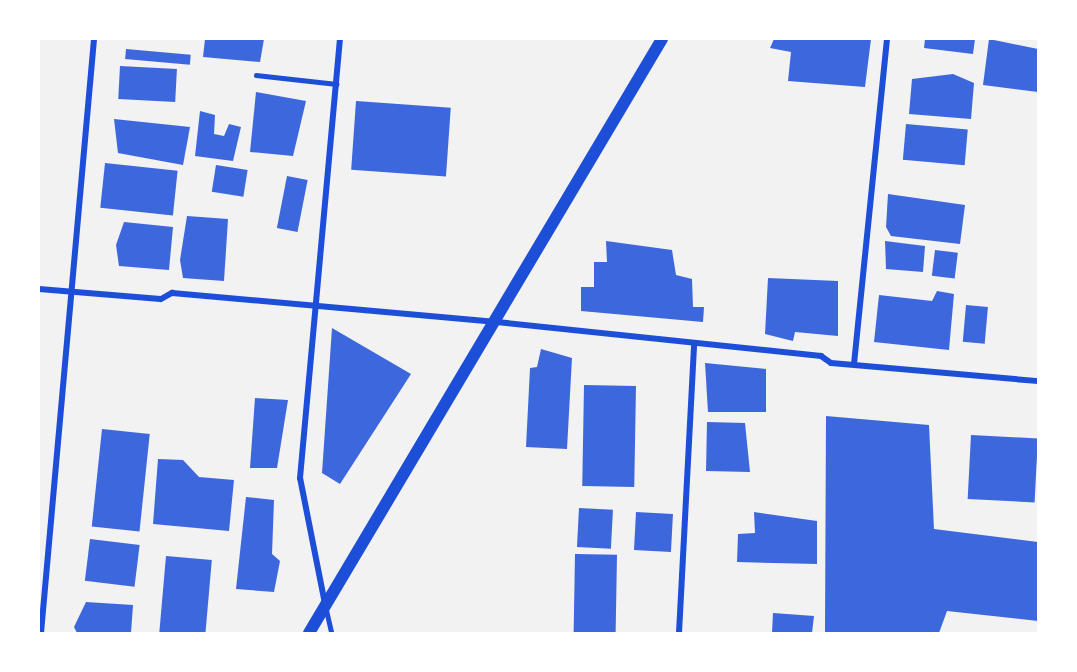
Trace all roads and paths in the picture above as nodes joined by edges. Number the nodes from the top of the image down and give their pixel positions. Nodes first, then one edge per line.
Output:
1 (94, 39) edge
2 (340, 39) edge
3 (662, 39) edge
4 (887, 39) edge
5 (256, 75) dead end
6 (336, 84) junction
7 (39, 289) edge
8 (70, 292) junction
9 (314, 307) junction
10 (497, 322) junction
11 (694, 343) junction
12 (854, 364) junction
13 (1038, 381) edge
14 (325, 606) junction
15 (41, 633) edge
16 (309, 633) edge
17 (332, 633) edge
18 (679, 633) edge

1 - 8 street
2 - 6 street
3 - 10 main road
4 - 12 street
5 - 6 lane
6 - 9 street
7 - 8 street
8 - 9 street
8 - 15 street
9 - 10 street
9 - 14 street
10 - 11 street
10 - 14 main road
11 - 12 street
11 - 18 street
12 - 13 street
14 - 16 main road
14 - 17 lane

